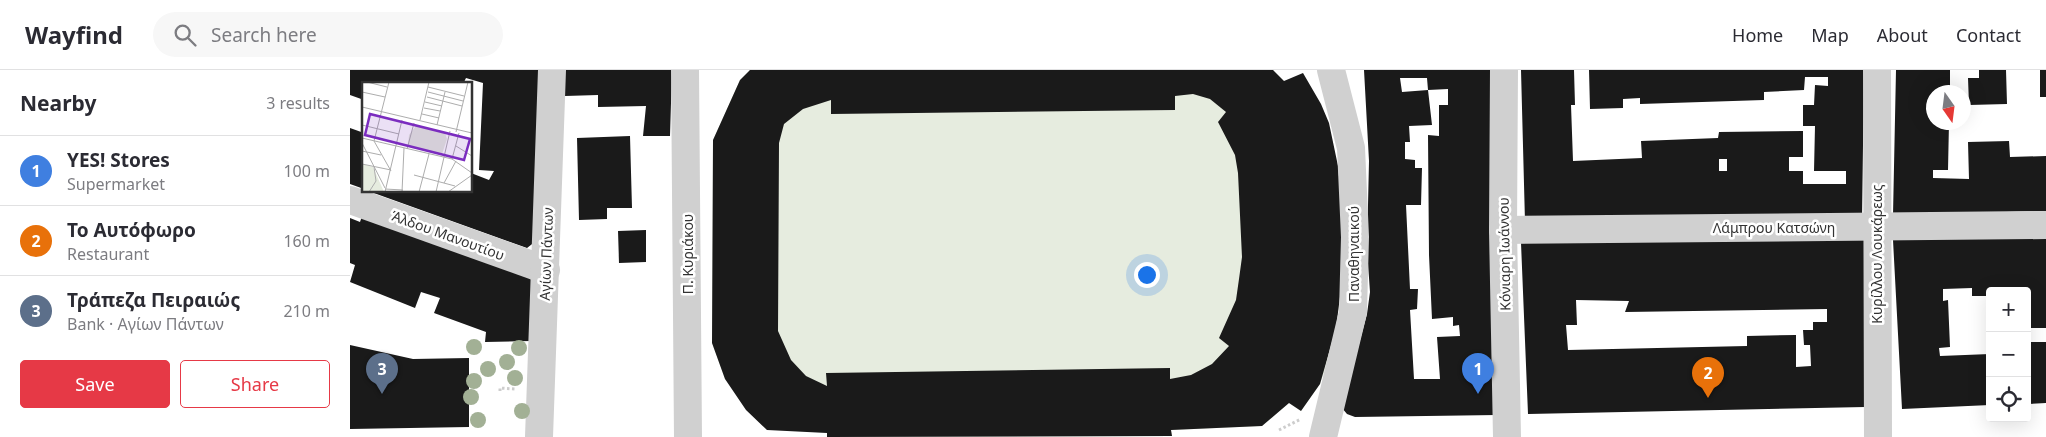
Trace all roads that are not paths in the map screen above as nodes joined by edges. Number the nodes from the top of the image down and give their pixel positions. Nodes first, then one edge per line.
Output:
1 (552, 70) edge
2 (686, 70) edge
3 (1331, 70) edge
4 (1504, 70) edge
5 (1877, 70) edge
6 (350, 200) edge
7 (2046, 225) edge
8 (1876, 227) junction
9 (1503, 230) junction
10 (546, 270) junction
11 (539, 437) edge
12 (688, 437) edge
13 (1323, 437) edge
14 (1507, 437) edge
15 (1878, 437) edge

1 - 10 street, Αγίων Πάντων
2 - 12 street, Π. Κυριάκου
3 - 13 street, Παναθηναικού
4 - 9 street, Κόνιαρη Ιωάννου
5 - 8 street, Κυρίλλου Λουκάρεως
6 - 10 street, Άλδου Μανουτίου
7 - 8 street, Λάμπρου Κατσώνη
8 - 9 street, Λάμπρου Κατσώνη
8 - 15 street, Κυρίλλου Λουκάρεως
9 - 14 street, Κόνιαρη Ιωάννου
10 - 11 street, Αγίων Πάντων

